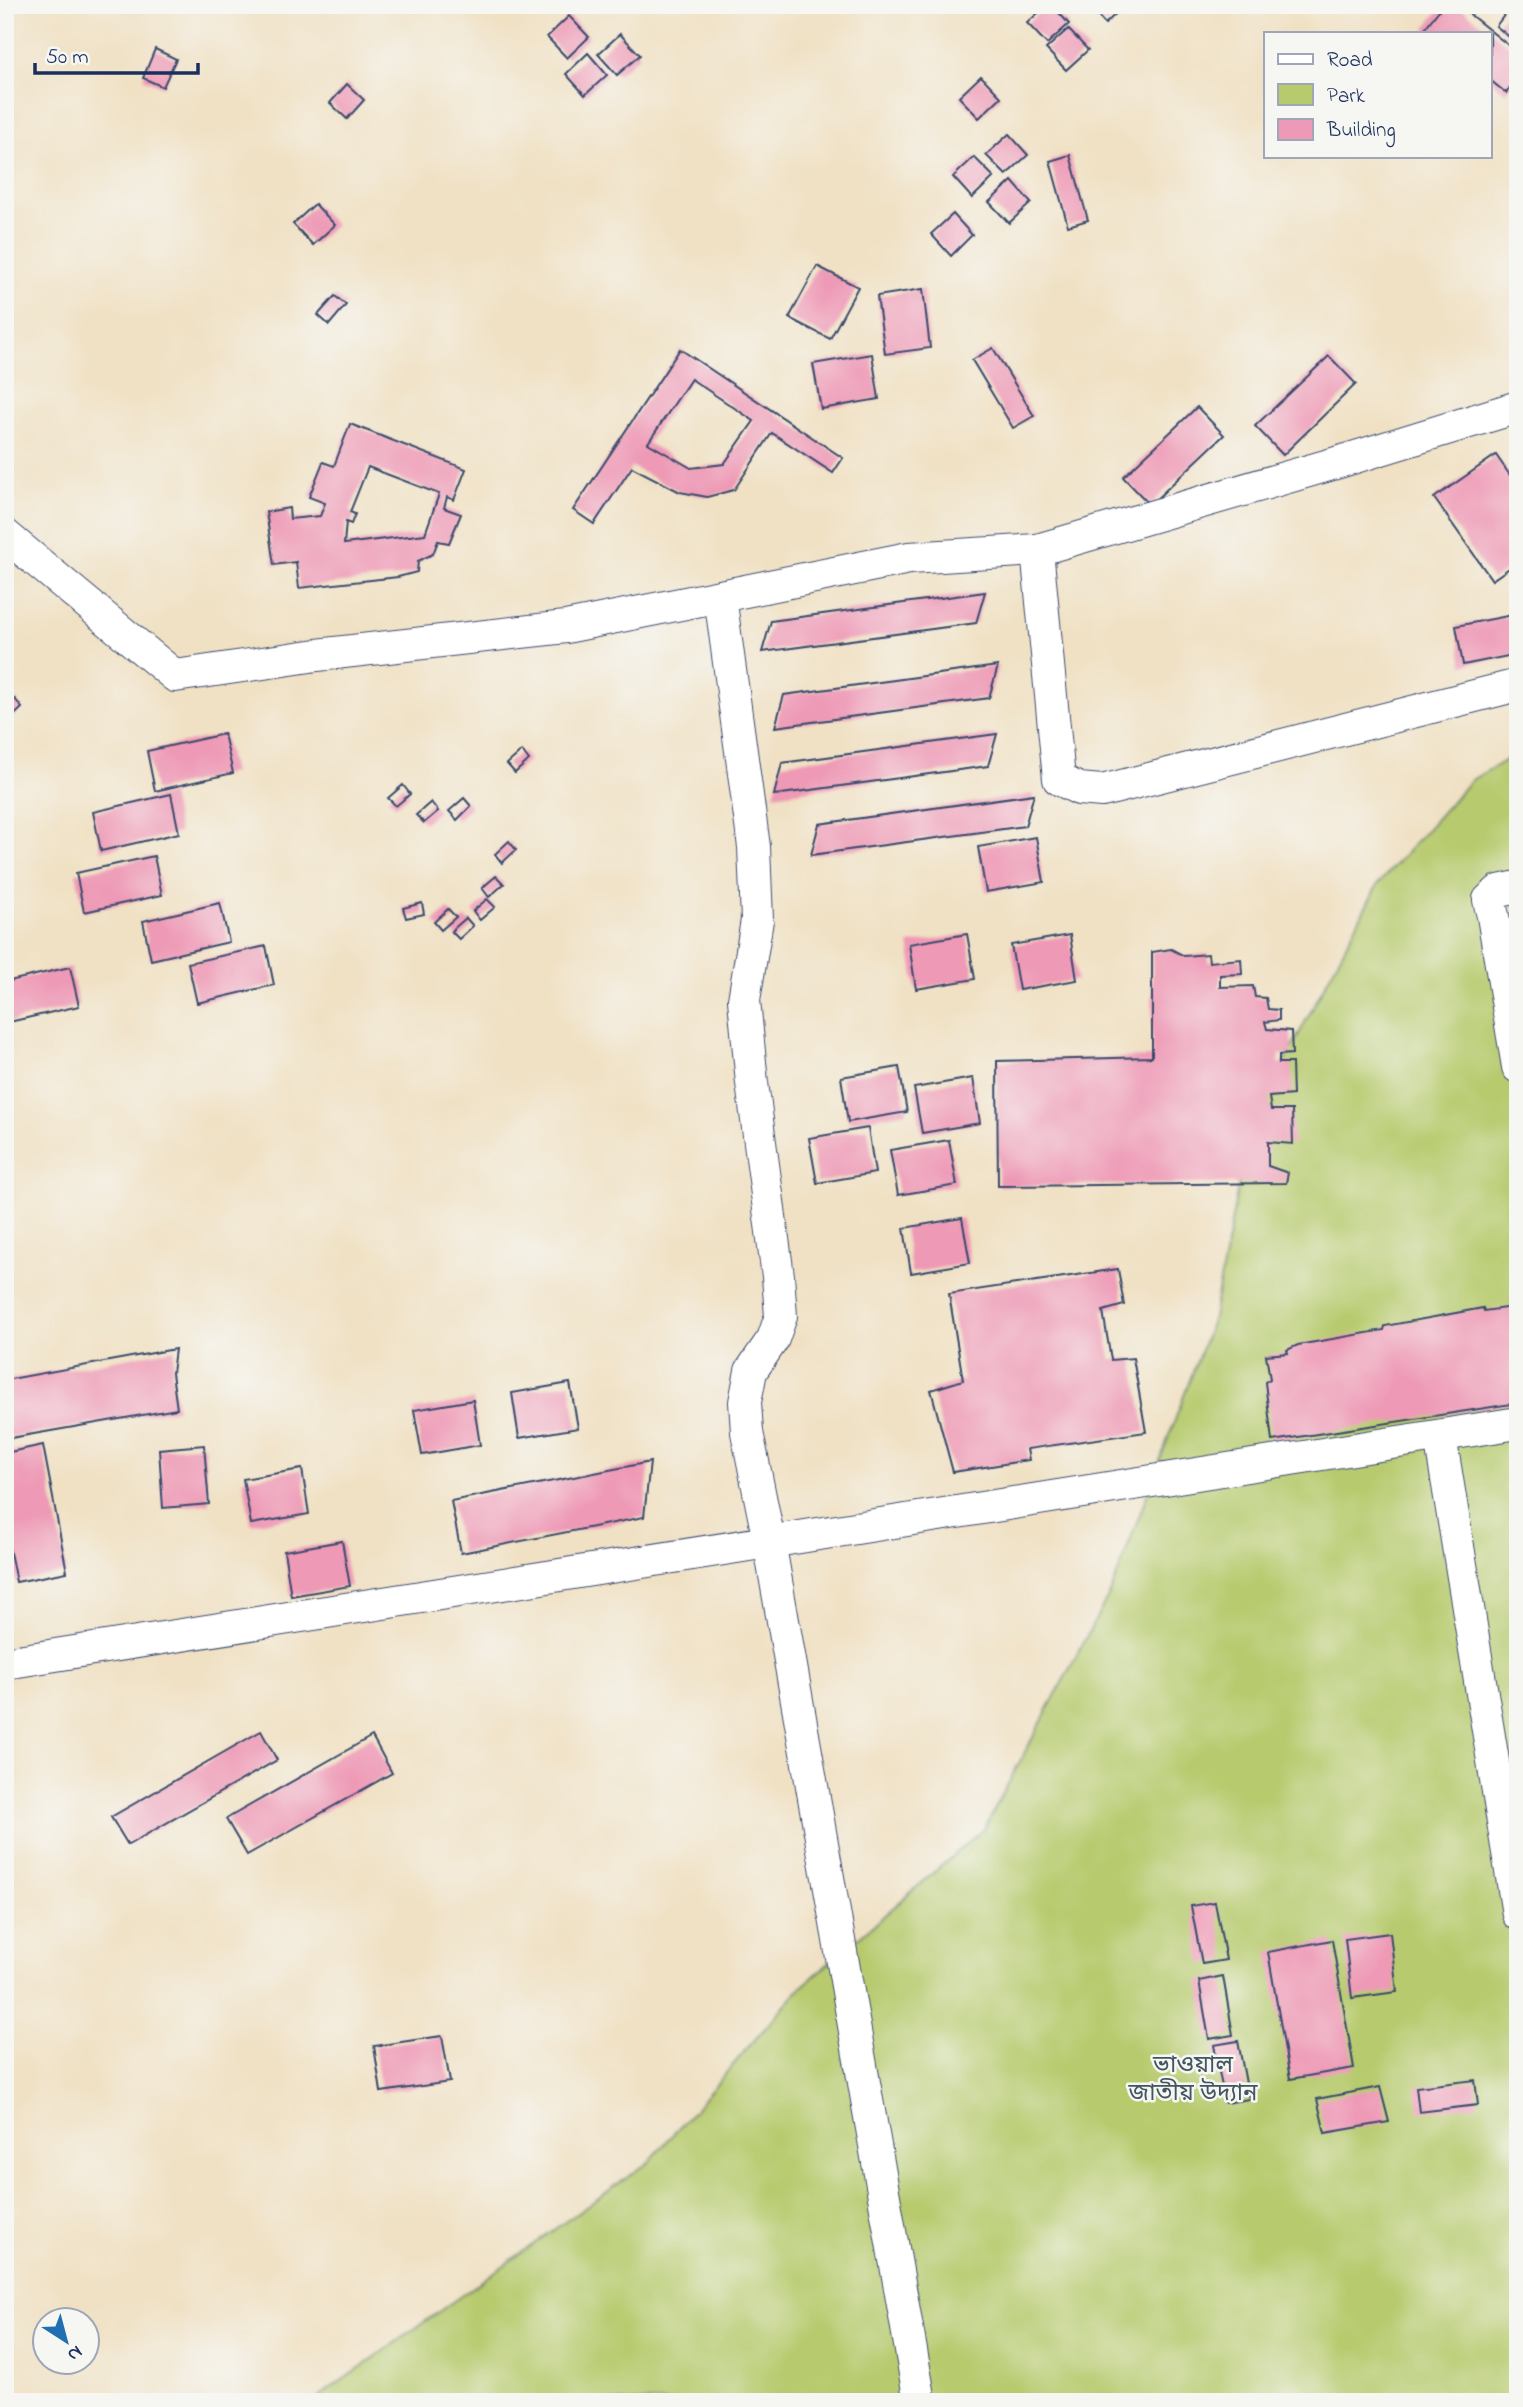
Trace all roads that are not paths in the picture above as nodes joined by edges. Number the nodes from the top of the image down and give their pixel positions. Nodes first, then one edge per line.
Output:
1 (1518, 407) edge
2 (5, 535) edge
3 (1037, 550) junction
4 (720, 596) junction
5 (1518, 685) edge
6 (1518, 887) edge
7 (1518, 1067) edge
8 (1518, 1423) edge
9 (1440, 1436) junction
10 (769, 1541) junction
11 (5, 1663) edge
12 (1506, 1773) edge
13 (1518, 1914) edge
14 (920, 2402) edge

1 - 3 street
2 - 4 street
3 - 4 street
3 - 5 street
4 - 10 street
6 - 7 street
8 - 9 street
9 - 10 street
9 - 12 street
10 - 11 street
10 - 14 street
12 - 13 street

